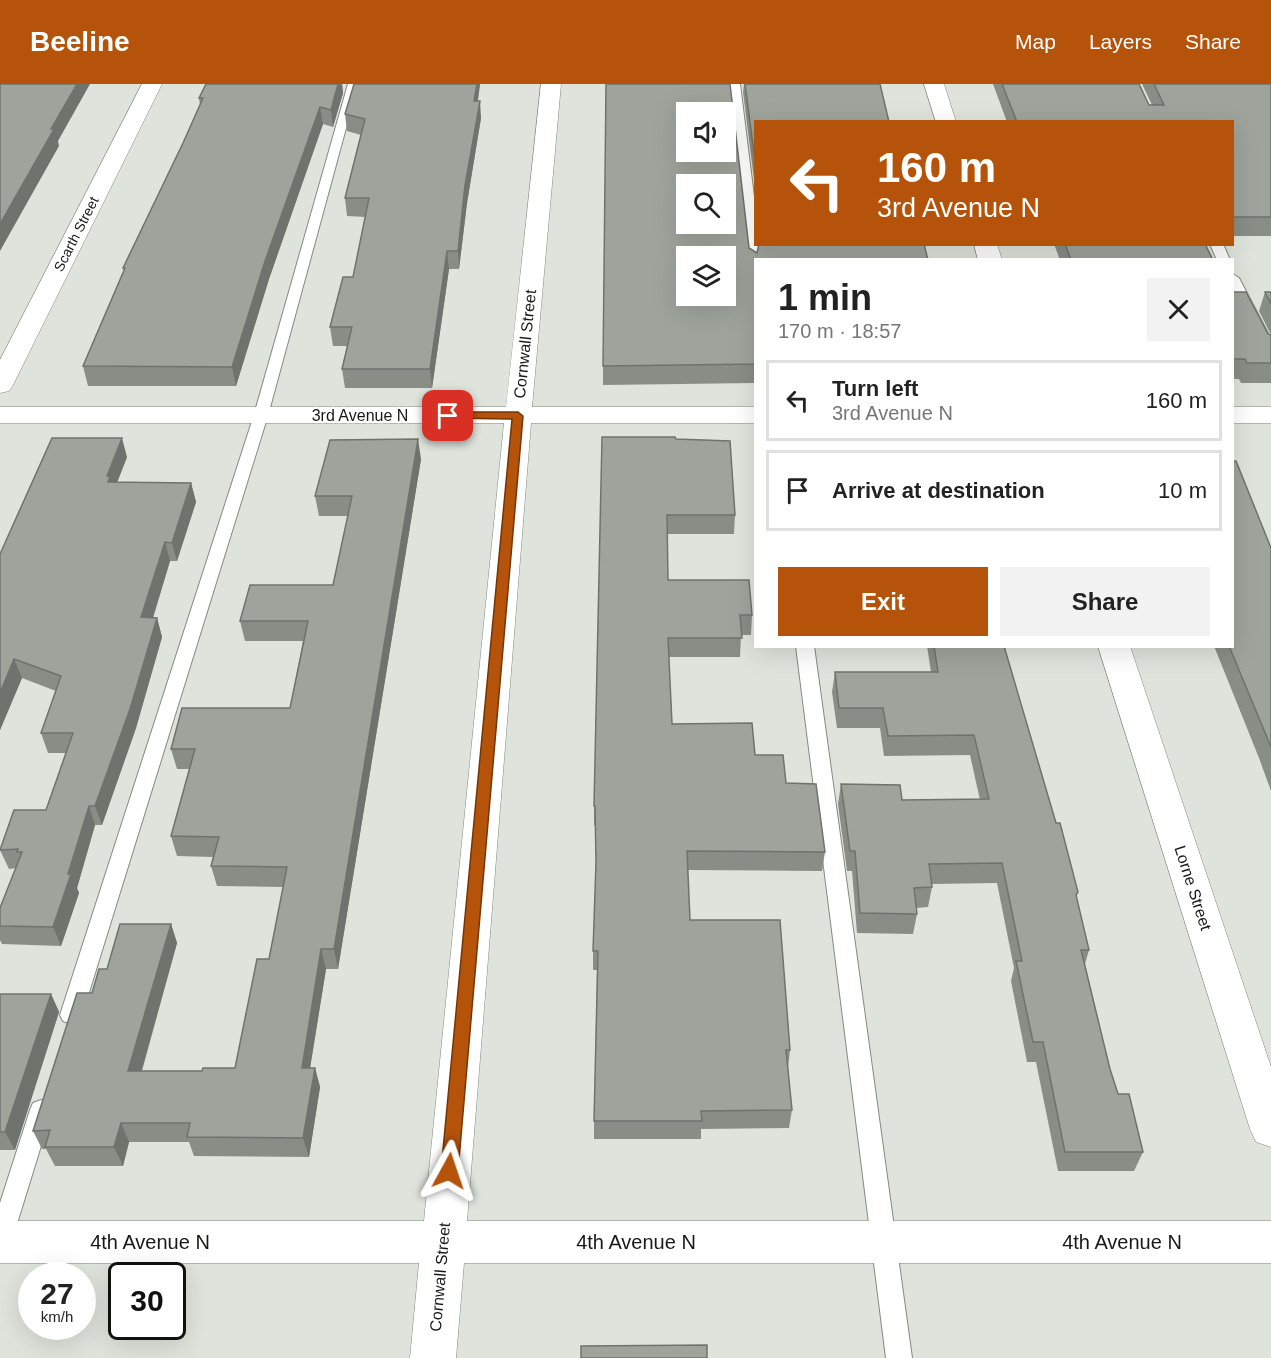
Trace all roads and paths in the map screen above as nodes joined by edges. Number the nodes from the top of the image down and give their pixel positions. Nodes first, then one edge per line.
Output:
1 (152, 84) edge
2 (353, 84) edge
3 (551, 84) edge
4 (735, 84) edge
5 (934, 84) edge
6 (945, 120) edge
7 (755, 258) edge
8 (1234, 280) edge
9 (1271, 352) edge
10 (0, 385) edge
11 (0, 416) edge
12 (261, 416) junction
13 (518, 416) junction
14 (754, 416) edge
15 (1234, 416) edge
16 (1271, 416) edge
17 (805, 648) edge
18 (1115, 648) edge
19 (64, 1036) edge
20 (46, 1093) edge
21 (1271, 1129) edge
22 (0, 1241) edge
23 (443, 1242) junction
24 (885, 1242) junction
25 (1271, 1242) edge
26 (432, 1358) edge
27 (899, 1358) edge

1 - 10 street, Scarth Street
2 - 12 lane
3 - 13 street, Cornwall Street
4 - 7 lane
5 - 6 street
8 - 9 lane
11 - 12 street, 3rd Avenue N
12 - 13 street, 3rd Avenue N
12 - 19 lane
13 - 14 street, 3rd Avenue N
13 - 23 street, Cornwall Street
15 - 16 street
17 - 24 lane
18 - 21 street, Lorne Street
20 - 22 lane
22 - 23 street, 4th Avenue N
23 - 24 street, 4th Avenue N
23 - 26 street, Cornwall Street
24 - 25 street, 4th Avenue N
24 - 27 lane

